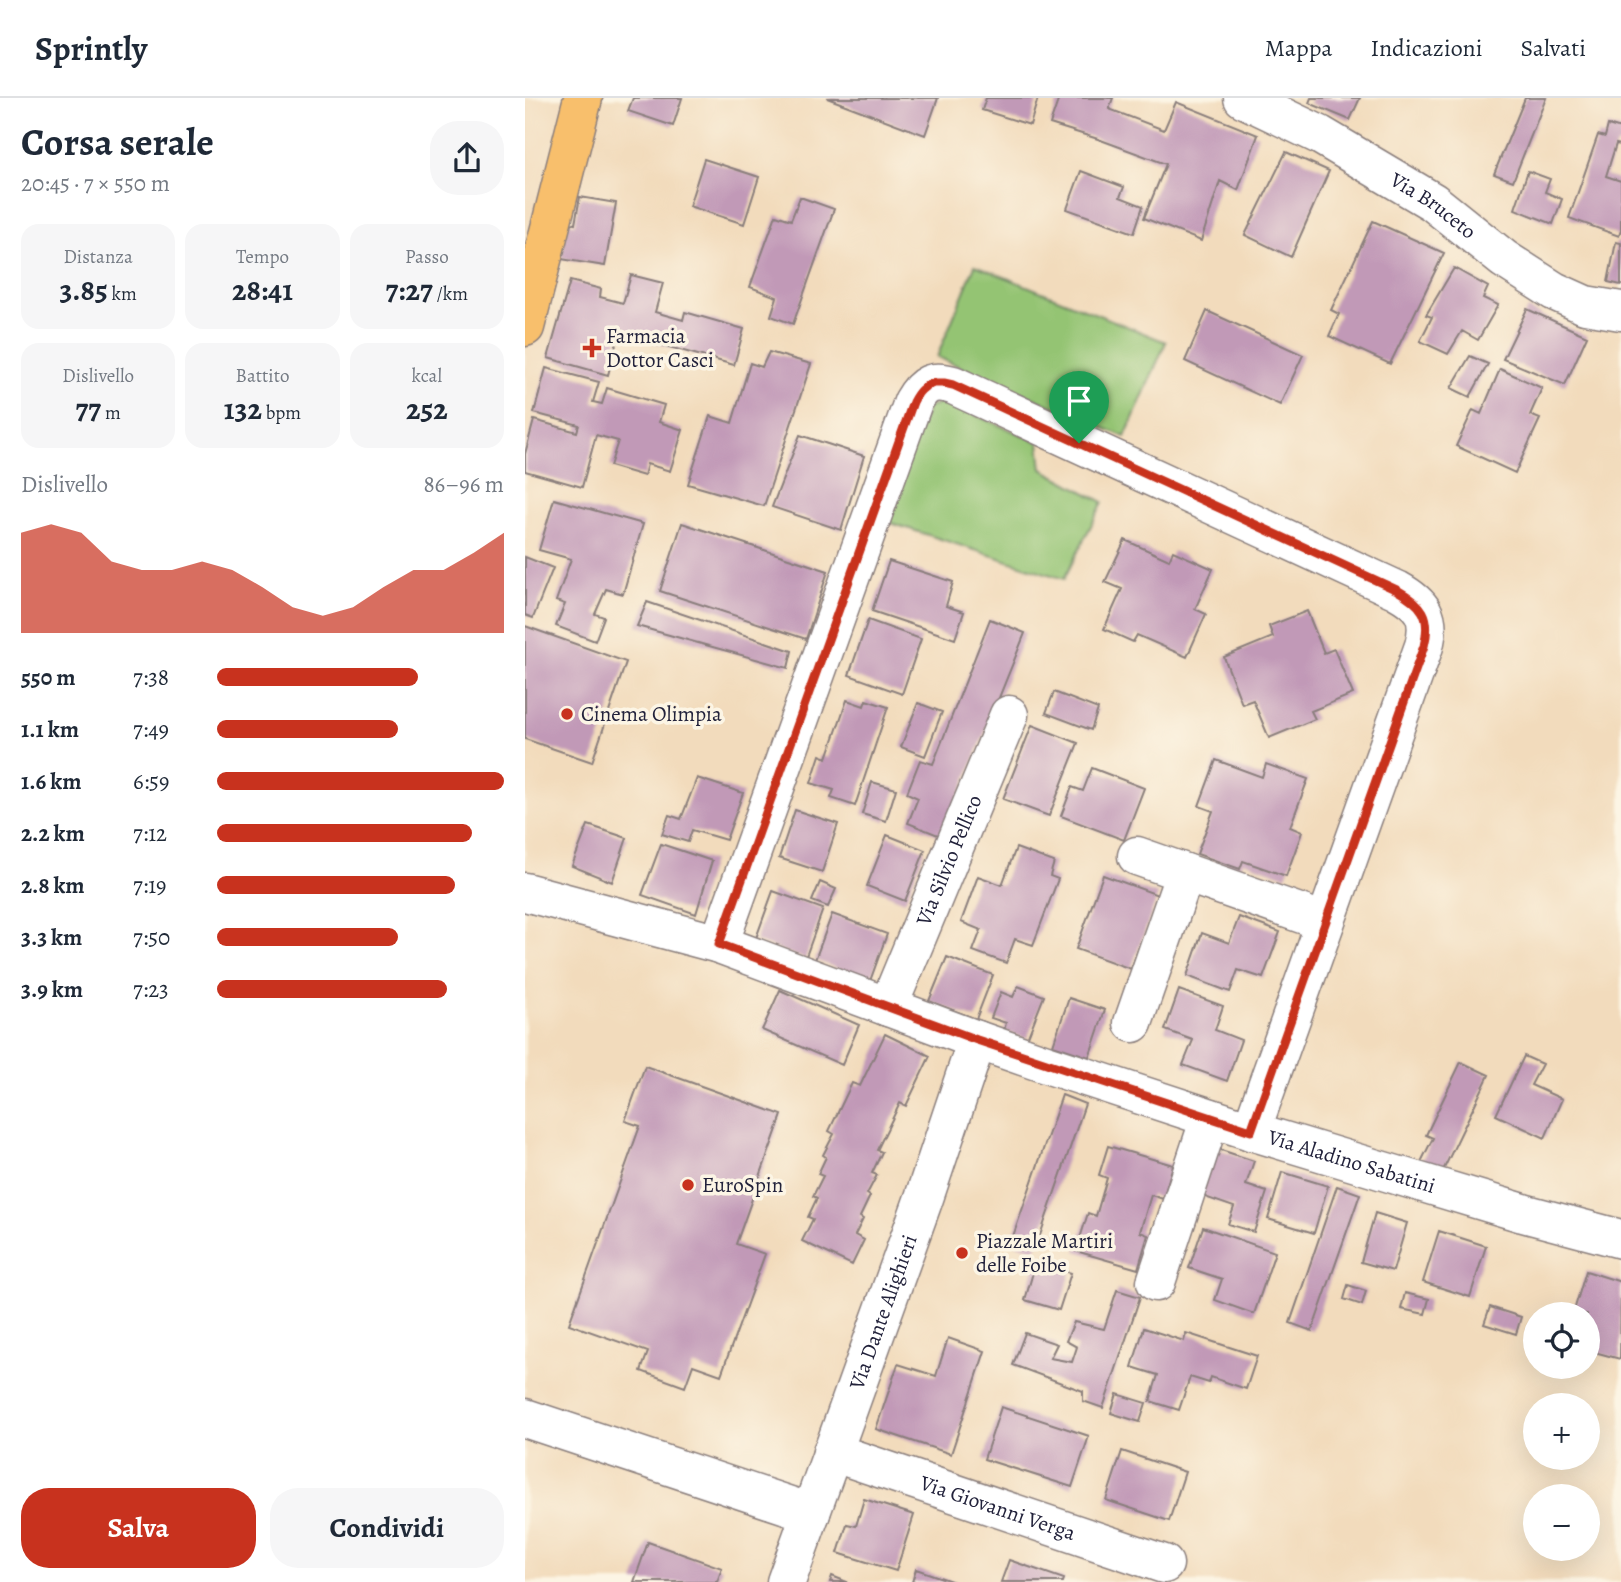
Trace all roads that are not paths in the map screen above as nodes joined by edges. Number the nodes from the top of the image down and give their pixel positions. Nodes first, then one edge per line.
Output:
1 (566, 98) edge
2 (583, 98) edge
3 (1243, 98) edge
4 (525, 243) edge
5 (1621, 311) edge
6 (525, 327) edge
7 (1009, 715) dead end
8 (1136, 856) dead end
9 (1185, 873) junction
10 (525, 892) edge
11 (1325, 922) junction
12 (719, 944) junction
13 (888, 1007) junction
14 (1133, 1023) dead end
15 (977, 1040) junction
16 (1210, 1118) junction
17 (1251, 1131) junction
18 (1621, 1239) edge
19 (1156, 1282) dead end
20 (525, 1418) edge
21 (832, 1452) junction
22 (811, 1513) junction
23 (1164, 1564) dead end
24 (786, 1582) edge

1 - 4 main road
2 - 6 main road
3 - 5 street, Via Bruceto
7 - 13 street, Via Silvio Pellico
8 - 9 street
9 - 11 street
9 - 14 street
10 - 12 street, Via Aladino Sabatini
11 - 12 street
11 - 17 street
12 - 13 street, Via Aladino Sabatini
13 - 15 street, Via Aladino Sabatini
15 - 16 street, Via Aladino Sabatini
15 - 21 street, Via Dante Alighieri
16 - 17 street, Via Aladino Sabatini
16 - 19 street
17 - 18 street, Via Aladino Sabatini
20 - 22 street
21 - 22 street, Via Dante Alighieri
21 - 23 street, Via Giovanni Verga
22 - 24 street, Via Dante Alighieri

